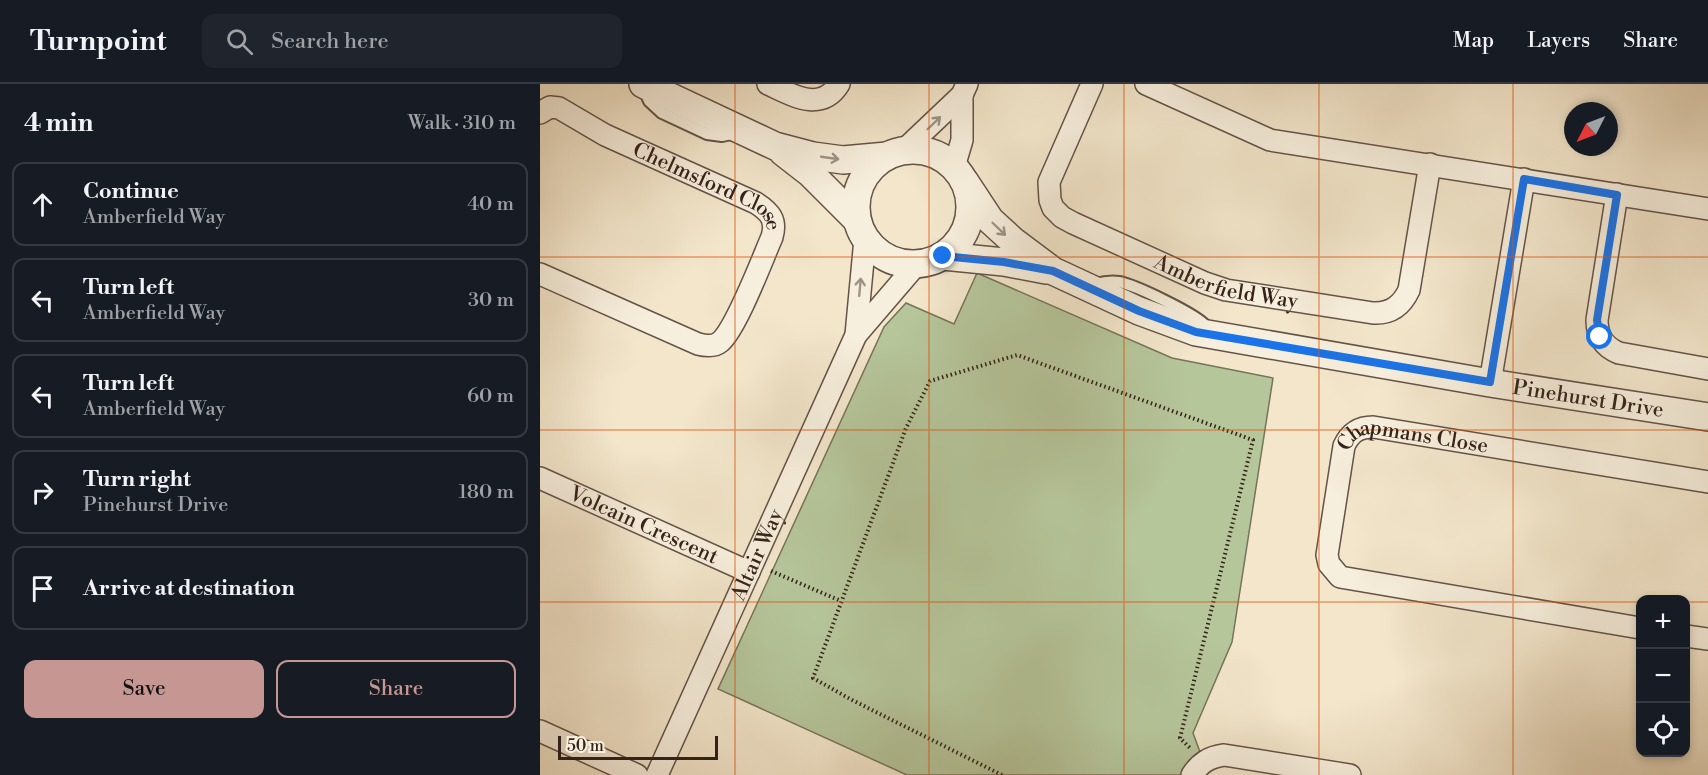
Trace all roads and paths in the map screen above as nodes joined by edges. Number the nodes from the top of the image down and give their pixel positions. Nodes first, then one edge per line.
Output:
1 (642, 84) edge
2 (768, 84) edge
3 (839, 84) edge
4 (1092, 84) edge
5 (1146, 84) edge
6 (964, 89) edge
7 (540, 113) edge
8 (775, 146) junction
9 (896, 153) junction
10 (1431, 164) junction
11 (959, 174) junction
12 (1524, 179) junction
13 (1617, 195) junction
14 (1708, 209) edge
15 (861, 230) junction
16 (943, 256) junction
17 (916, 265) junction
18 (1053, 271) junction
19 (540, 274) edge
20 (856, 335) junction
21 (1708, 369) edge
22 (1490, 382) junction
23 (1708, 417) edge
24 (540, 478) edge
25 (1708, 482) edge
26 (751, 567) junction
27 (842, 602) junction
28 (1636, 627) edge
29 (1690, 637) edge
30 (1708, 639) edge
31 (540, 731) edge
32 (1197, 769) edge
33 (637, 775) edge
34 (657, 775) edge
35 (1002, 775) edge
36 (1350, 775) edge

1 - 8 street
2 - 3 street
4 - 10 street, Amberfield Way
5 - 10 street
9 -> 6 street
6 - 11 street
7 - 19 street, Chelmsford Close
8 -> 9 street
8 - 15 street
9 - 11 street
9 - 15 street
10 - 12 street
11 - 16 street
11 -> 18 street, Pinehurst Drive
12 - 13 street
12 - 22 street
13 - 14 street
13 - 21 street
15 - 17 street
20 -> 15 street, Altair Way
16 - 17 street
16 - 18 street, Pinehurst Drive
17 - 20 street, Altair Way
18 - 22 street, Pinehurst Drive
20 - 26 street, Altair Way
22 - 23 street, Pinehurst Drive
24 - 26 street, Volcain Crescent
25 - 28 street, Chapmans Close
26 - 27 path
26 - 34 street, Altair Way
27 - 32 path
27 - 35 path
29 - 30 street
31 - 33 street
32 - 36 street

